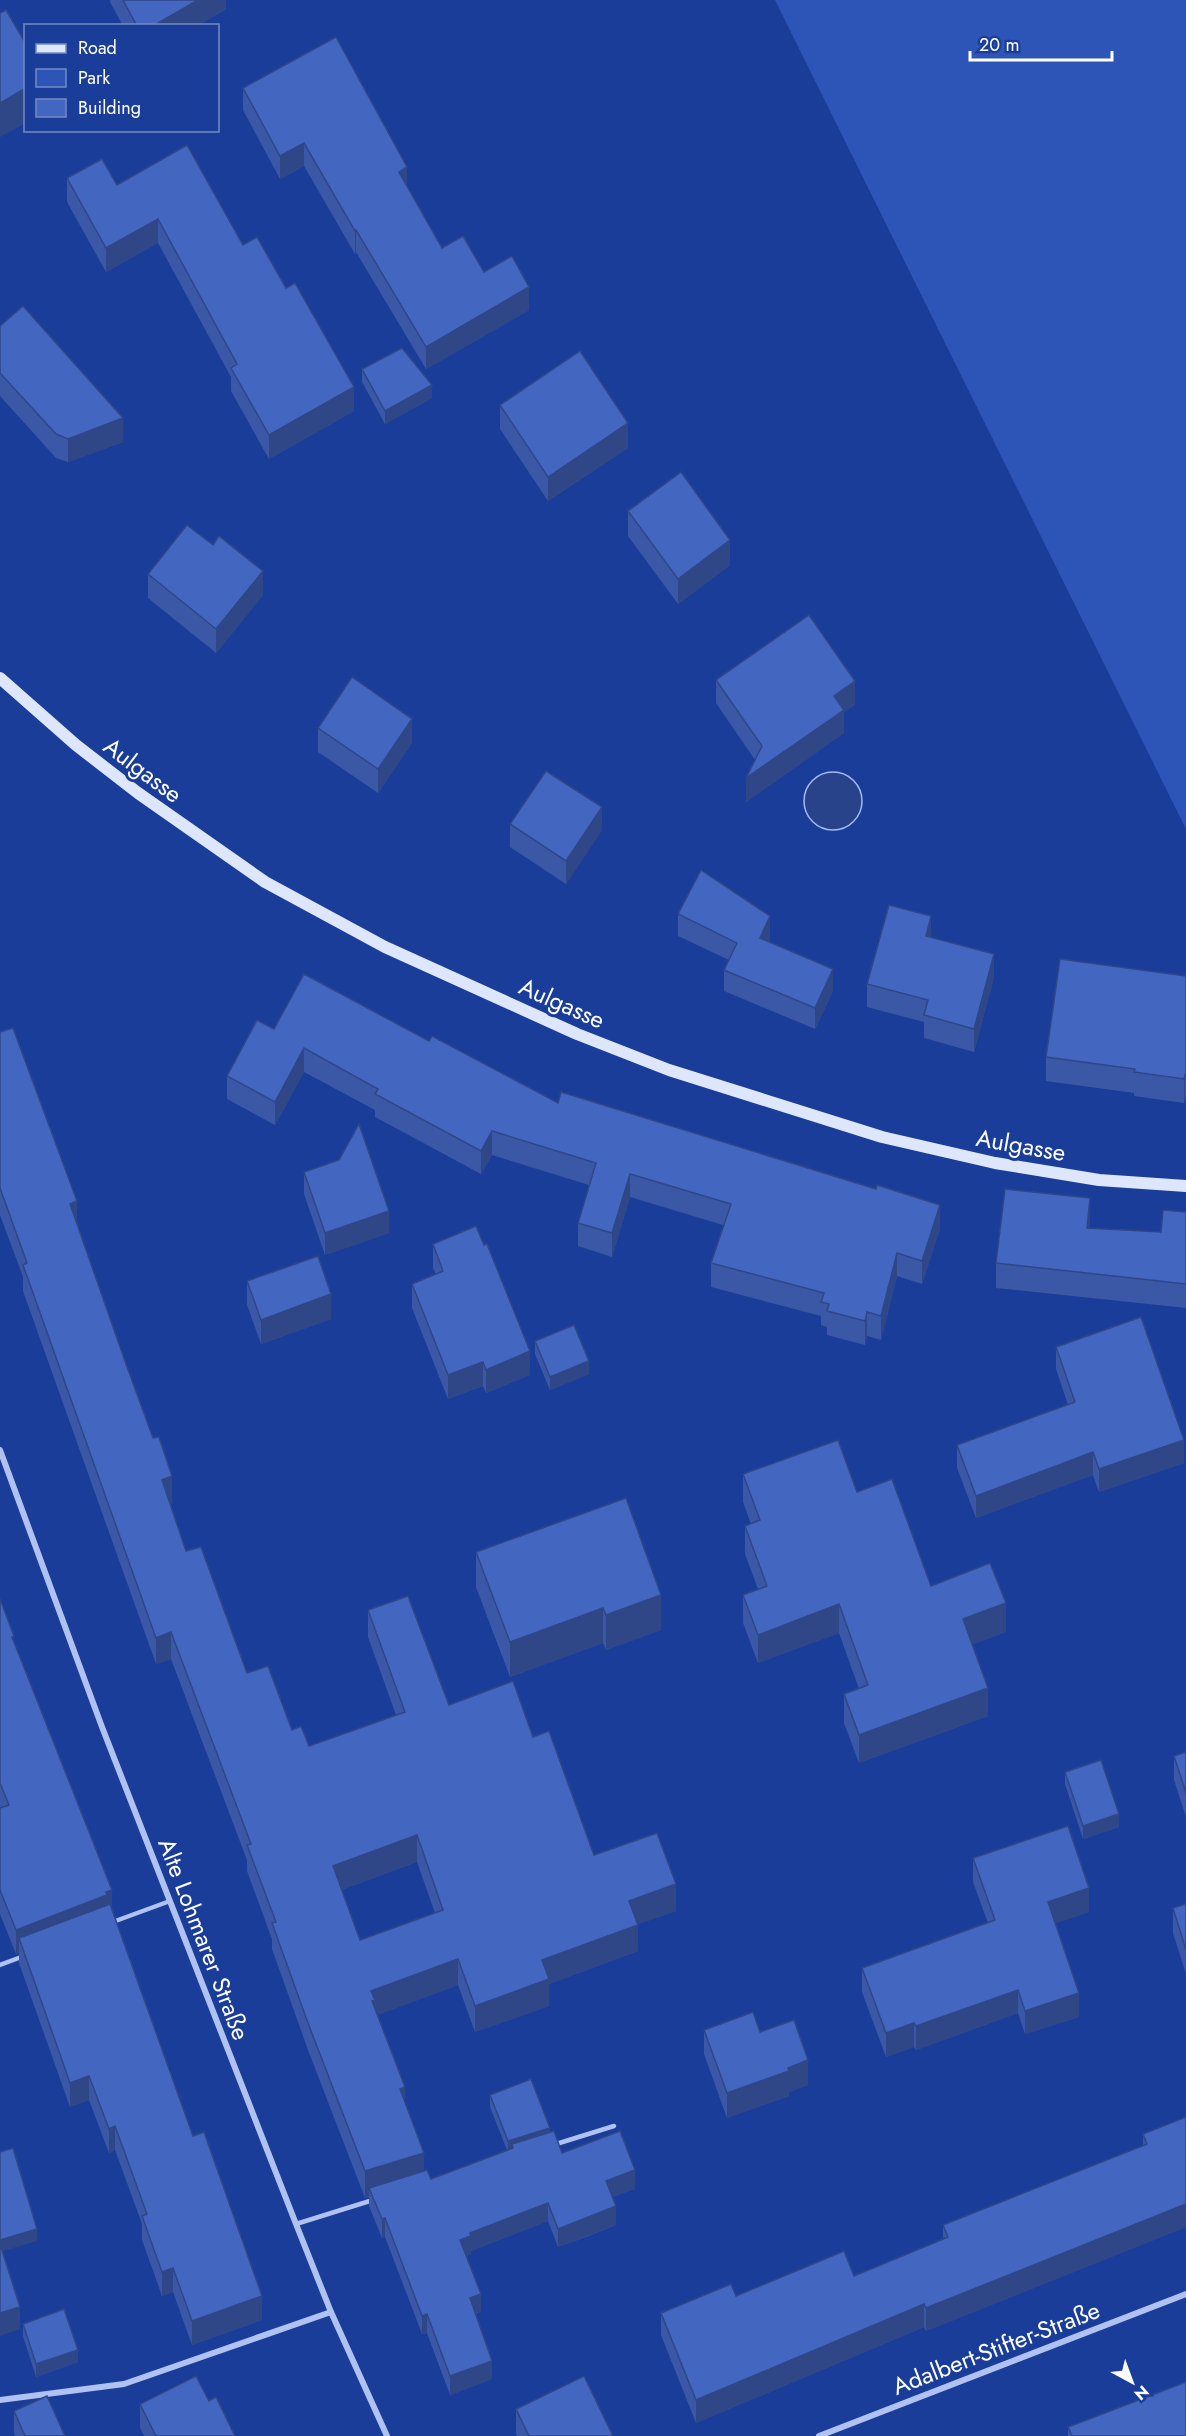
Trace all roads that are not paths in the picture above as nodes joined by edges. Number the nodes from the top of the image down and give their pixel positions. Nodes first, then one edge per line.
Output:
1 (0, 678) edge
2 (1186, 1186) edge
3 (0, 1450) edge
4 (170, 1901) junction
5 (106, 1925) edge
6 (32, 1953) edge
7 (0, 1965) edge
8 (614, 2126) dead end
9 (546, 2147) edge
10 (375, 2199) edge
11 (296, 2224) junction
12 (1186, 2294) edge
13 (331, 2312) junction
14 (0, 2400) edge
15 (387, 2436) edge
16 (819, 2436) edge

1 - 2 main road, Aulgasse
3 - 4 street, Alte Lohmarer Straße
4 - 5 lane
4 - 11 street, Alte Lohmarer Straße
6 - 7 lane
8 - 9 lane
10 - 11 lane
11 - 13 street, Alte Lohmarer Straße
12 - 16 street, Adalbert-Stifter-Straße
13 - 14 street
13 - 15 street, Alte Lohmarer Straße

